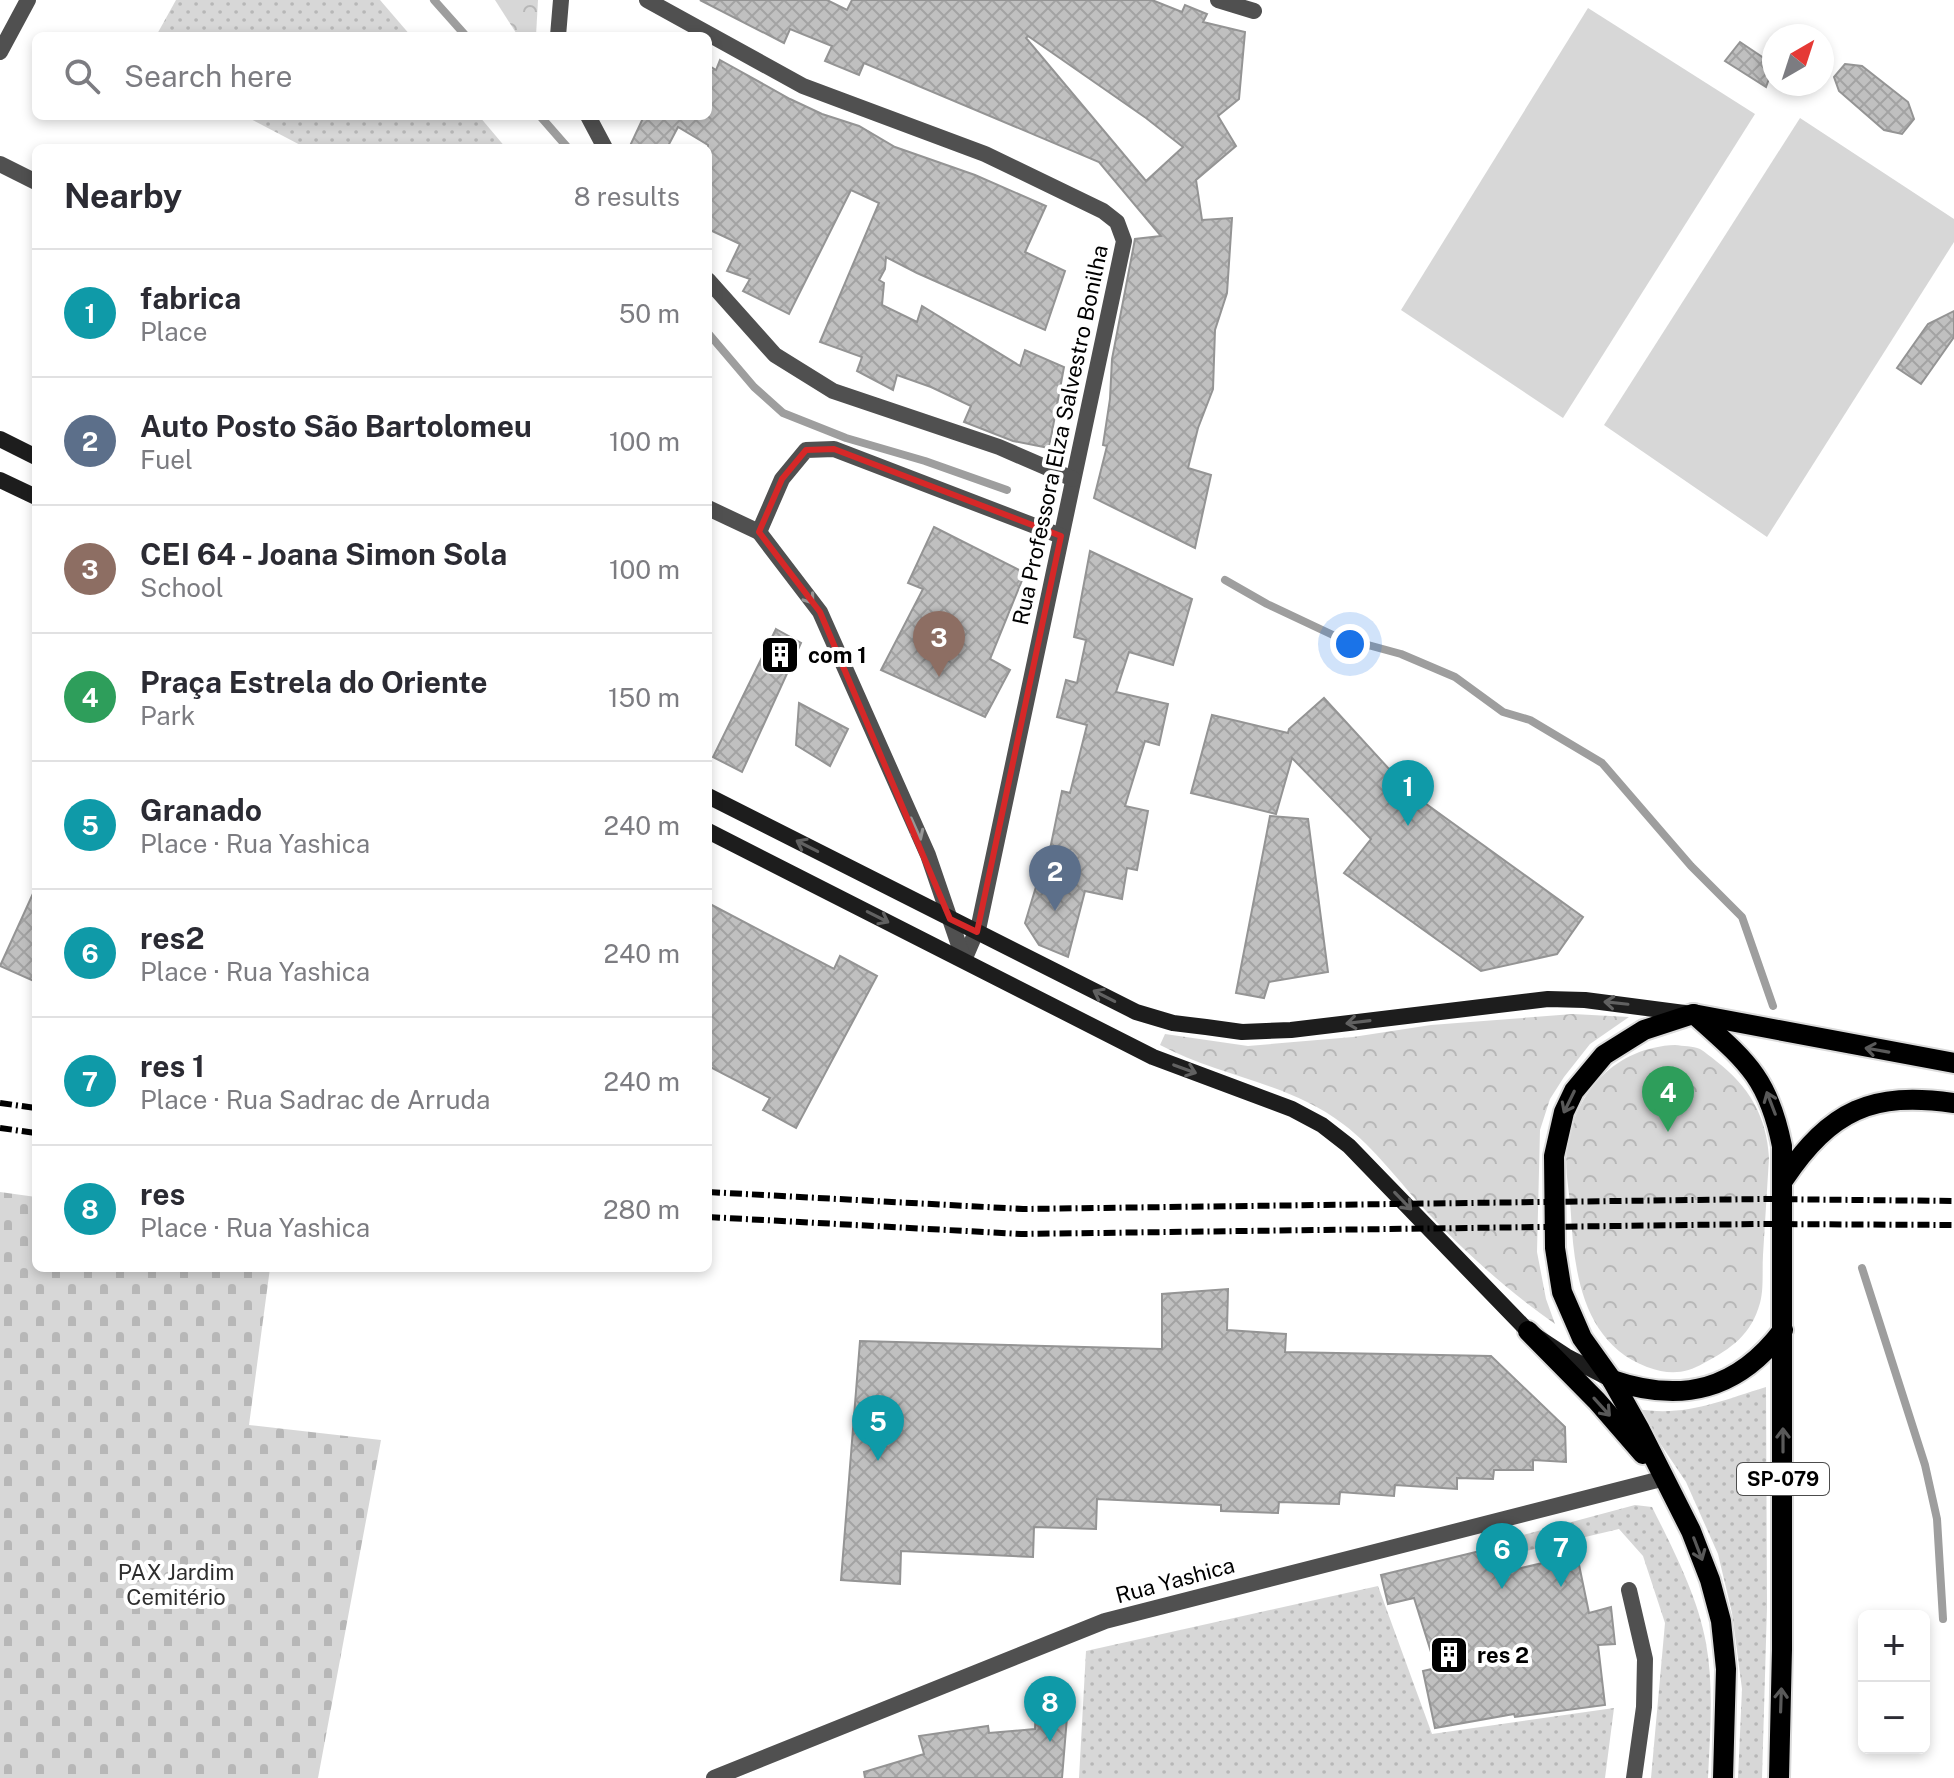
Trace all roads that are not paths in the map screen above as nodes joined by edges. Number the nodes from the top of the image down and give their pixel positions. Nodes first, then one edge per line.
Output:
1 (28, 0) edge
2 (561, 0) edge
3 (1218, 0) edge
4 (656, 2) edge
5 (1254, 11) dead end
6 (558, 32) edge
7 (708, 32) edge
8 (712, 34) edge
9 (0, 52) edge
10 (590, 120) edge
11 (603, 144) edge
12 (0, 164) edge
13 (32, 180) edge
14 (712, 284) edge
15 (0, 439) edge
16 (32, 455) edge
17 (1073, 479) junction
18 (0, 480) edge
19 (32, 495) edge
20 (712, 510) edge
21 (759, 532) junction
22 (1061, 536) junction
23 (712, 798) edge
24 (712, 833) edge
25 (950, 919) junction
26 (977, 932) junction
27 (964, 960) junction
28 (1693, 1014) junction
29 (1954, 1063) edge
30 (1954, 1103) edge
31 (1784, 1179) junction
32 (1783, 1330) junction
33 (1528, 1331) junction
34 (1612, 1380) junction
35 (1665, 1478) junction
36 (1629, 1590) dead end
37 (714, 1778) edge
38 (1634, 1778) edge
39 (1723, 1778) edge
40 (1779, 1778) edge

1 - 9 street
2 - 6 street
3 - 5 street
4 - 7 street, Rua Professora Elza Salvestro Bonilha
8 - 17 street, Rua Professora Elza Salvestro Bonilha
10 - 11 street
12 - 13 street
14 - 17 street
15 - 16 main road
17 - 22 street, Rua Professora Elza Salvestro Bonilha
18 - 19 main road
20 - 21 street
21 - 22 street
21 -> 25 street
22 - 26 street, Rua Professora Elza Salvestro Bonilha
25 -> 23 main road
24 -> 27 main road
25 - 26 main road
25 - 27 street
26 - 27 street, Rua Professora Elza Salvestro Bonilha
28 -> 26 main road
27 -> 33 main road
29 -> 28 main road
31 -> 28 main road, SP-079
28 -> 34 main road
30 - 31 main road
31 - 32 main road, SP-079
32 - 34 main road
40 -> 32 main road, SP-079
33 - 34 main road
33 -> 35 main road
34 - 35 main road
35 - 37 street, Rua Yashica
35 -> 39 main road
36 - 38 street

